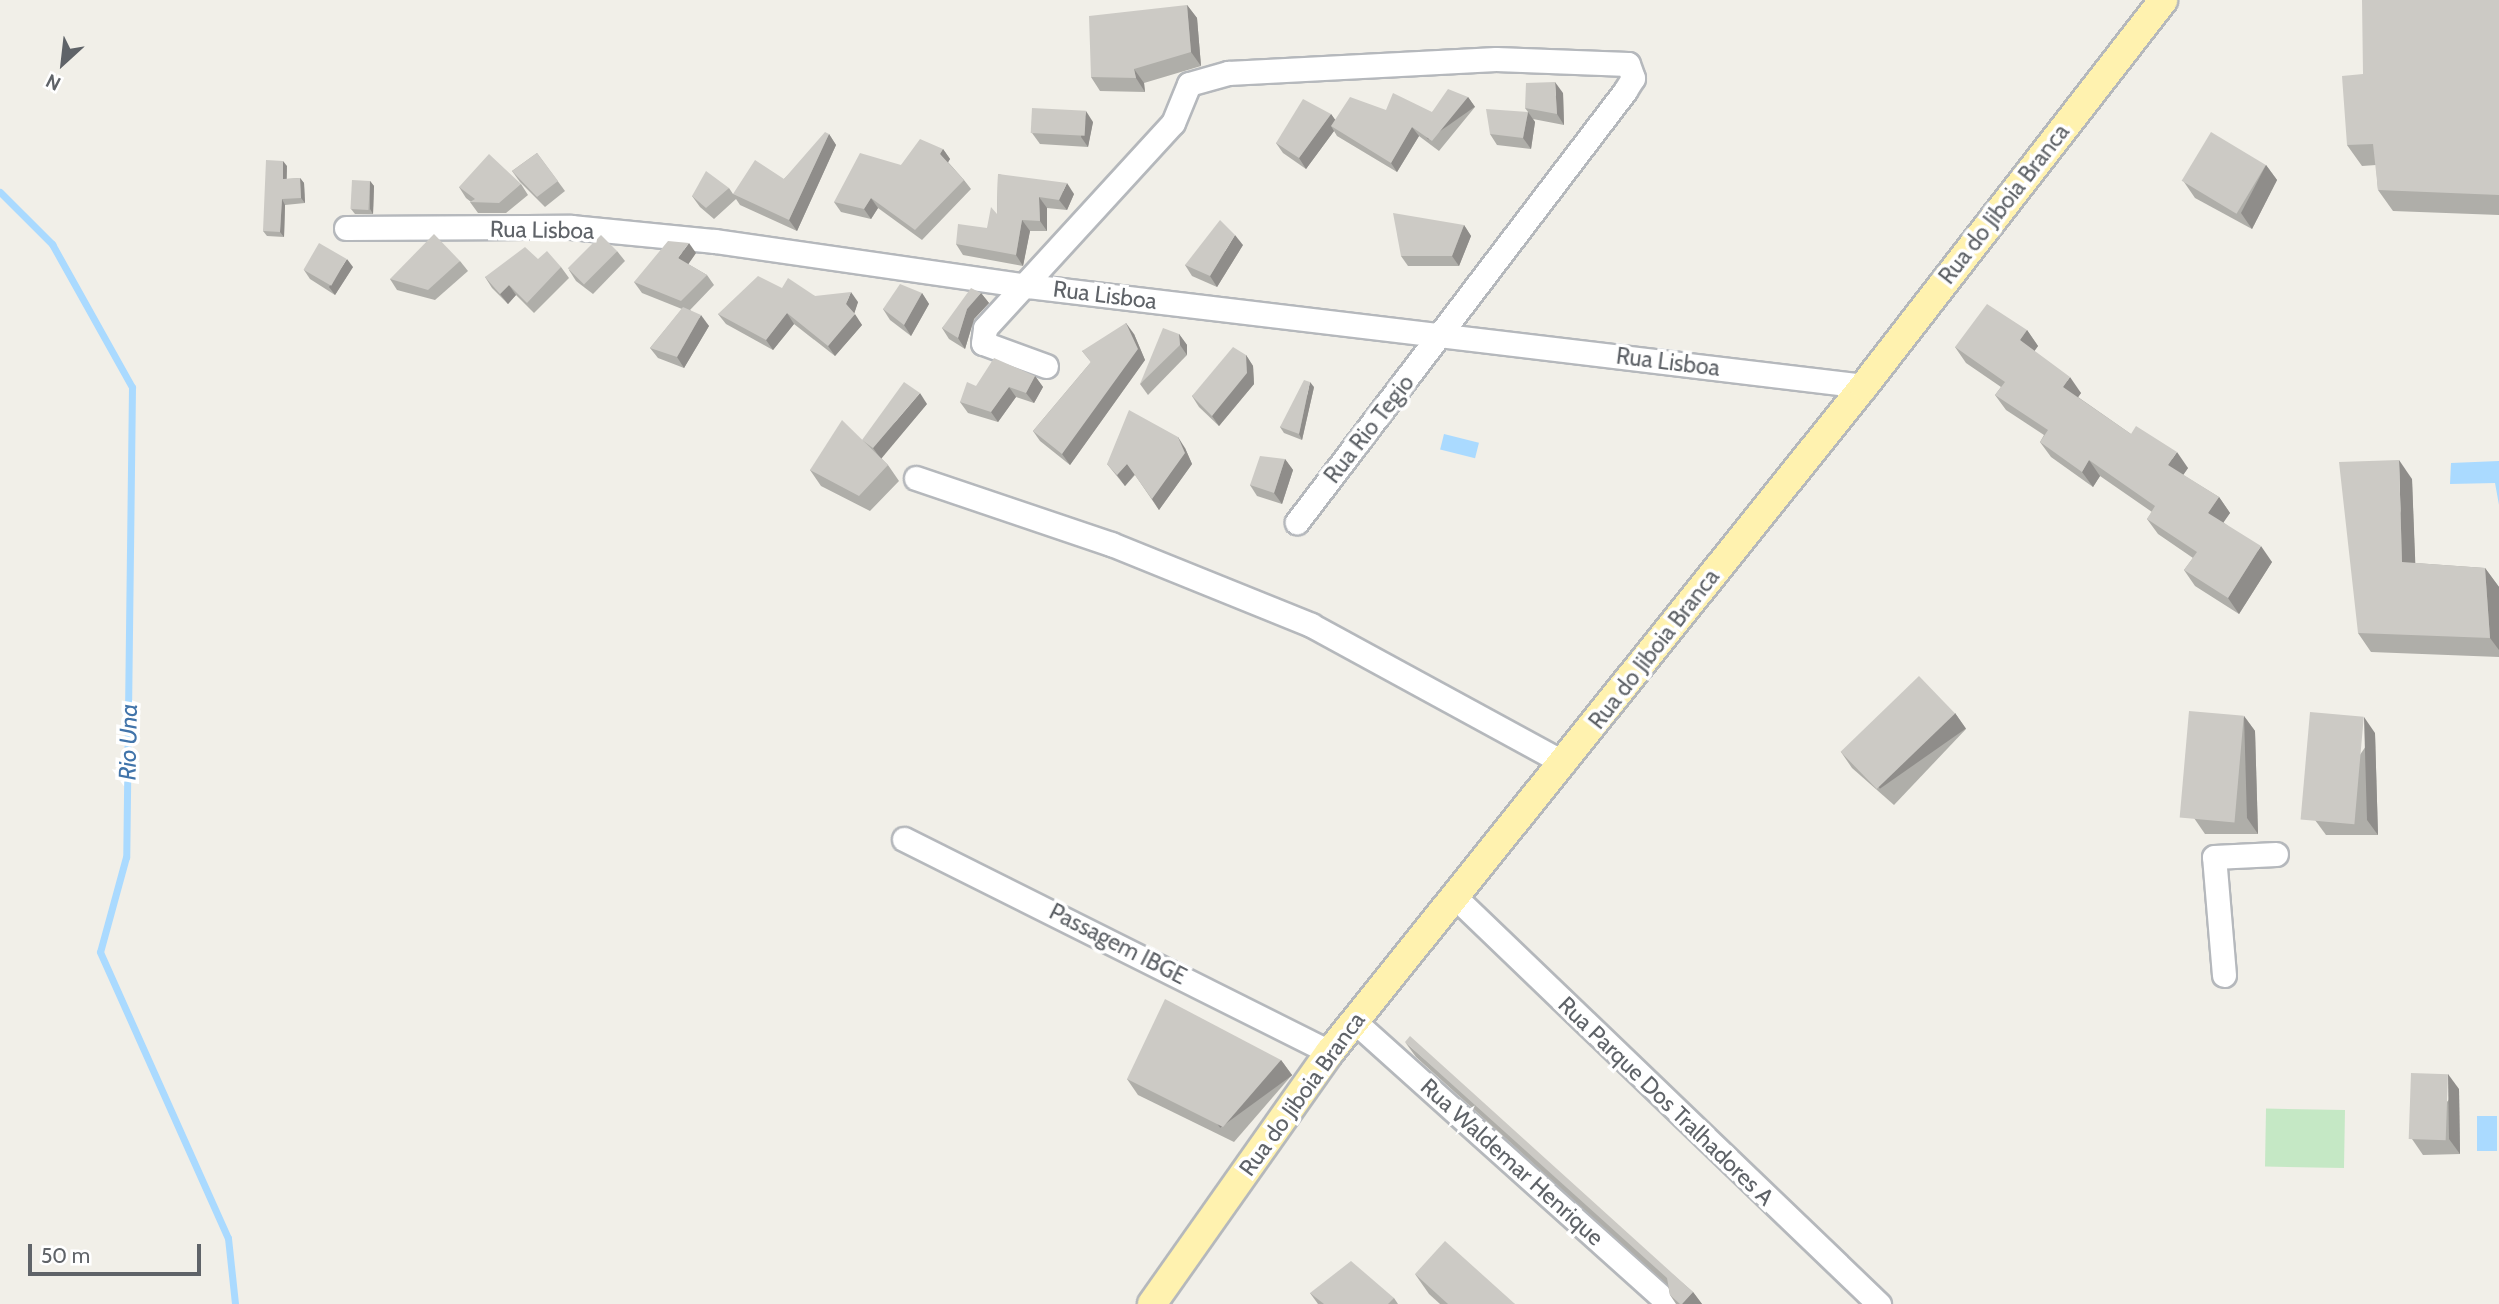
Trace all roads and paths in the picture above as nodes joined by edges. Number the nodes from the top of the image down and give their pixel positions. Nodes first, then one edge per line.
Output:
1 (2163, 0) edge
2 (346, 228) dead end
3 (1028, 286) junction
4 (1441, 335) junction
5 (1046, 366) dead end
6 (1864, 386) junction
7 (916, 478) dead end
8 (1297, 522) dead end
9 (1564, 763) junction
10 (904, 839) dead end
11 (2276, 855) dead end
12 (1455, 897) junction
13 (2224, 975) dead end
14 (1354, 1021) junction
15 (1329, 1052) junction
16 (1152, 1304) edge
17 (1670, 1304) edge
18 (1879, 1304) edge

1 - 6 main road, Rua do Jiboia Branca
2 - 3 street, Rua Lisboa
3 - 4 street, Rua Lisboa
3 - 4 street, Rua Rio Tegio
3 - 5 street
4 - 6 street, Rua Lisboa
4 - 8 street, Rua Rio Tegio
6 - 9 main road, Rua do Jiboia Branca
7 - 9 street
9 - 12 main road, Rua do Jiboia Branca
10 - 15 street, Passagem IBGE
11 - 13 street
12 - 14 main road, Rua do Jiboia Branca
12 - 18 street, Rua Parque Dos Tralhadores A
14 - 15 main road, Rua do Jiboia Branca
14 - 17 street, Rua Waldemar Henrique
15 - 16 main road, Rua do Jiboia Branca

